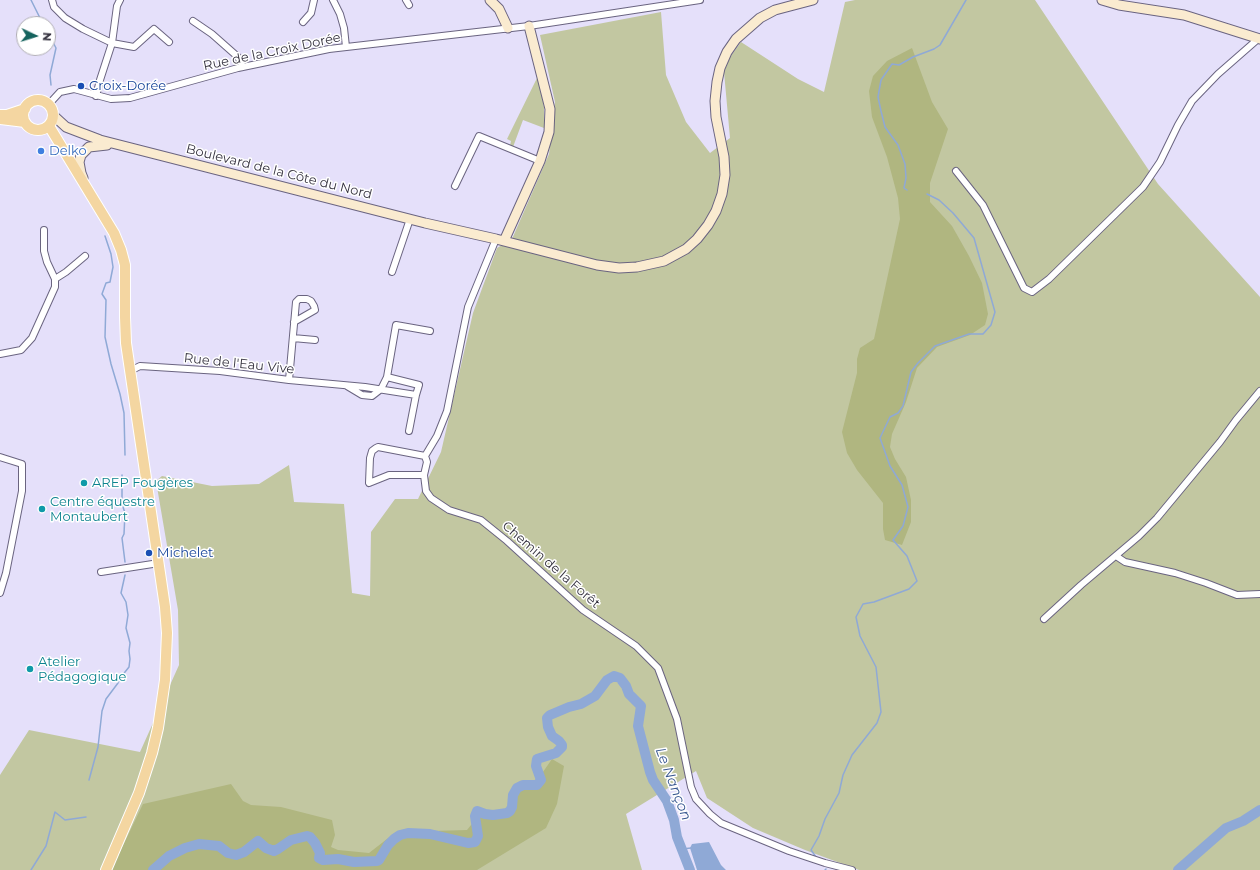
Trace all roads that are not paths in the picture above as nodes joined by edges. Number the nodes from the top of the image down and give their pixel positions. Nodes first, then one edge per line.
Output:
1 (52, 0) edge
2 (120, 0) edge
3 (314, 0) edge
4 (333, 0) edge
5 (490, 0) edge
6 (700, 0) edge
7 (812, 0) edge
8 (1102, 0) edge
9 (193, 21) dead end
10 (303, 22) dead end
11 (528, 26) junction
12 (508, 28) junction
13 (1259, 39) edge
14 (169, 42) dead end
15 (112, 43) junction
16 (346, 47) junction
17 (243, 67) junction
18 (96, 96) junction
19 (49, 104) junction
20 (25, 109) junction
21 (0, 115) edge
22 (0, 119) edge
23 (51, 121) junction
24 (25, 122) junction
25 (120, 146) junction
26 (540, 161) junction
27 (956, 171) dead end
28 (454, 186) dead end
29 (410, 219) junction
30 (108, 223) junction
31 (44, 230) dead end
32 (500, 240) junction
33 (85, 256) dead end
34 (392, 272) dead end
35 (55, 279) junction
36 (294, 322) dead end
37 (430, 331) dead end
38 (293, 338) junction
39 (315, 340) dead end
40 (0, 354) edge
41 (130, 371) junction
42 (387, 377) junction
43 (289, 380) junction
44 (381, 389) junction
45 (1260, 391) edge
46 (416, 395) junction
47 (409, 431) dead end
48 (425, 456) junction
49 (0, 457) edge
50 (424, 475) junction
51 (1116, 556) junction
52 (159, 563) junction
53 (101, 572) dead end
54 (3, 573) edge
55 (0, 593) edge
56 (1260, 594) edge
57 (1044, 618) dead end
58 (106, 870) edge
59 (852, 870) edge

1 - 15 street
2 - 15 street
3 - 10 street
4 - 16 street
5 - 12 main road
6 - 11 street, Rue de la Croix Dorée
7 - 32 main road, Boulevard de la Côte du Nord
8 - 13 main road
9 - 17 street
11 - 12 street, Rue de la Croix Dorée
11 - 26 main road
12 - 16 street, Rue de la Croix Dorée
13 - 27 street
14 - 15 street
15 - 18 street
16 - 17 street, Rue de la Croix Dorée
17 - 18 street, Rue de la Croix Dorée
18 - 19 street, Rue de la Croix Dorée
19 - 20 main road
19 - 23 main road
20 - 21 main road
20 - 24 main road
22 - 24 main road
23 - 24 main road
23 - 25 main road, Boulevard de la Côte du Nord
23 - 30 main road
25 - 29 main road, Boulevard de la Côte du Nord
25 - 30 main road
26 - 28 street
26 - 32 main road
29 - 32 main road, Boulevard de la Côte du Nord
29 - 34 street
30 - 41 main road
31 - 35 street
32 - 48 street
33 - 35 street
35 - 40 street
36 - 38 street
37 - 42 street
38 - 39 street
38 - 43 street
41 - 43 street, Rue de l'Eau Vive
41 - 52 main road
42 - 44 street
42 - 46 street
43 - 44 street, Rue de l'Eau Vive
44 - 46 street, Rue de l'Eau Vive
45 - 51 street
46 - 47 street
48 - 50 street, Chemin de la Forêt
48 - 50 street
49 - 54 street
50 - 59 street, Chemin de la Forêt
51 - 56 street
51 - 57 street
52 - 53 street
52 - 58 main road
54 - 55 street

